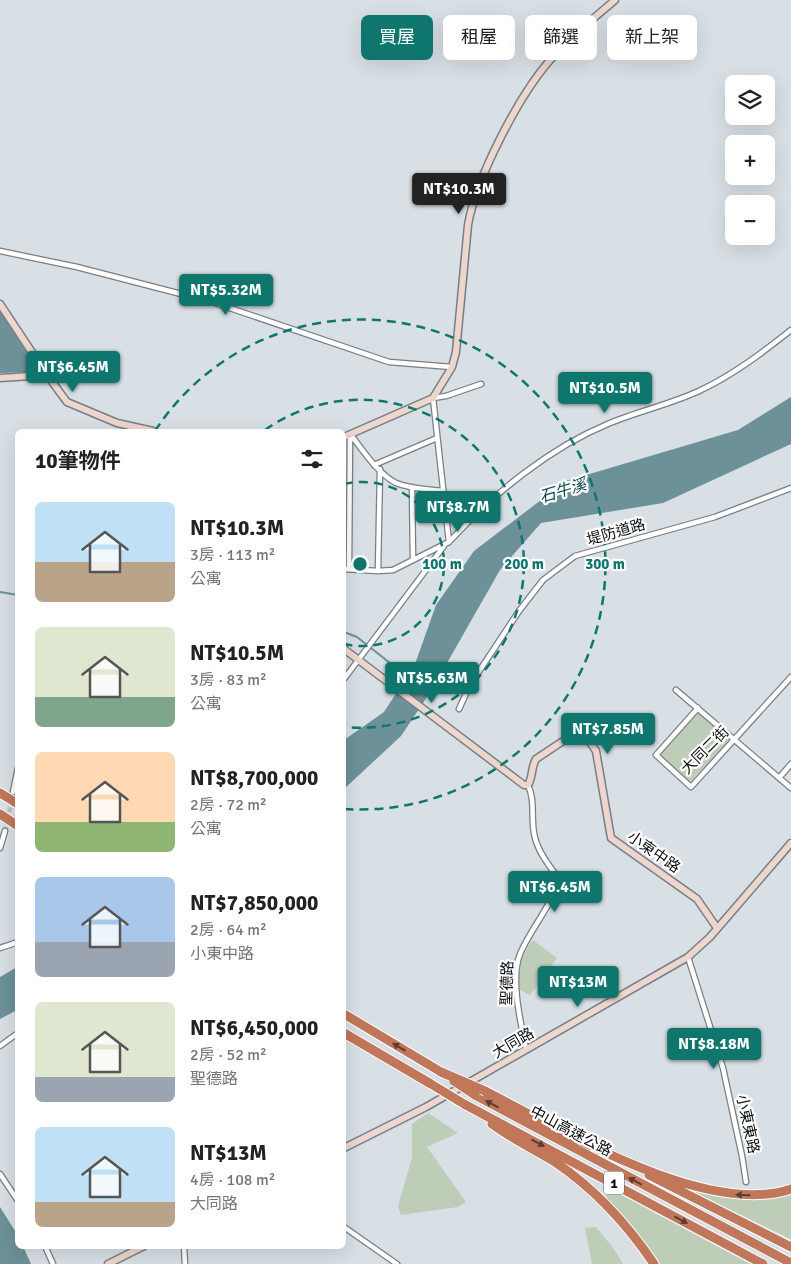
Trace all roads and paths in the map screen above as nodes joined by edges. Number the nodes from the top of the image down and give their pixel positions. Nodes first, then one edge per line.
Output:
1 (615, 0) edge
2 (0, 252) edge
3 (0, 304) edge
4 (791, 330) edge
5 (452, 367) junction
6 (47, 375) junction
7 (0, 378) edge
8 (481, 384) dead end
9 (433, 398) junction
10 (144, 429) edge
11 (347, 435) edge
12 (437, 438) junction
13 (374, 465) junction
14 (380, 469) junction
15 (412, 487) junction
16 (791, 488) edge
17 (443, 491) junction
18 (447, 544) junction
19 (413, 559) junction
20 (346, 569) edge
21 (378, 571) junction
22 (346, 651) edge
23 (357, 661) junction
24 (346, 676) edge
25 (791, 677) edge
26 (676, 690) dead end
27 (698, 708) junction
28 (459, 709) dead end
29 (734, 740) junction
30 (791, 764) edge
31 (779, 778) junction
32 (528, 785) junction
33 (15, 786) edge
34 (791, 788) edge
35 (14, 792) dead end
36 (0, 793) edge
37 (15, 802) edge
38 (0, 814) edge
39 (15, 824) edge
40 (5, 831) dead end
41 (791, 843) edge
42 (0, 848) edge
43 (717, 928) junction
44 (15, 943) edge
45 (0, 948) edge
46 (688, 957) junction
47 (346, 1015) edge
48 (346, 1034) edge
49 (15, 1035) edge
50 (0, 1046) edge
51 (526, 1050) junction
52 (441, 1072) junction
53 (464, 1104) junction
54 (346, 1147) edge
55 (609, 1154) junction
56 (0, 1174) edge
57 (746, 1182) dead end
58 (791, 1190) edge
59 (15, 1196) edge
60 (346, 1228) edge
61 (791, 1247) edge
62 (46, 1249) edge
63 (138, 1249) edge
64 (184, 1249) edge
65 (393, 1263) edge
66 (791, 1263) edge
67 (53, 1264) edge
68 (108, 1264) edge
69 (185, 1264) edge
70 (654, 1264) edge
71 (763, 1264) edge

1 - 5 street
2 - 5 street
3 - 6 street
4 - 18 street
5 - 9 street
6 - 7 street
6 - 10 street
8 - 9 street
9 - 11 street
9 - 12 street
11 - 13 street
11 - 20 street
12 - 13 street
12 - 17 street
13 - 14 street
14 - 15 street
14 - 21 street
15 - 17 street
15 - 19 street
16 - 28 street, 堤防道路
17 - 18 street
18 - 19 street
18 - 23 street
19 - 21 street
20 - 21 street
22 - 23 street
23 - 24 street
23 - 32 street
25 - 29 street, 大同二街
26 - 27 street
27 - 29 street
27 - 29 street, 大同二街
29 - 31 street
30 - 31 street
31 - 34 street
32 - 43 street, 小東中路
32 - 51 street, 聖德路
33 - 35 street
36 - 37 highway
38 - 39 highway
40 - 42 street
41 - 43 street, 大同路
43 - 46 street, 大同路
44 - 45 street
46 - 51 street, 大同路
46 - 57 street, 小東東路
52 -> 47 highway, 中山高速公路 / 1
48 - 53 highway, 中山高速公路 / 1, bridge
49 - 50 street
51 - 54 street, 大同路
52 - 55 highway, bridge
66 -> 52 highway, 中山高速公路 / 1, bridge
53 - 70 highway
53 -> 71 highway, 中山高速公路 / 1
58 -> 55 highway
55 - 61 highway
56 - 59 street
60 - 65 street
62 - 67 street
63 - 68 street
64 - 69 street

